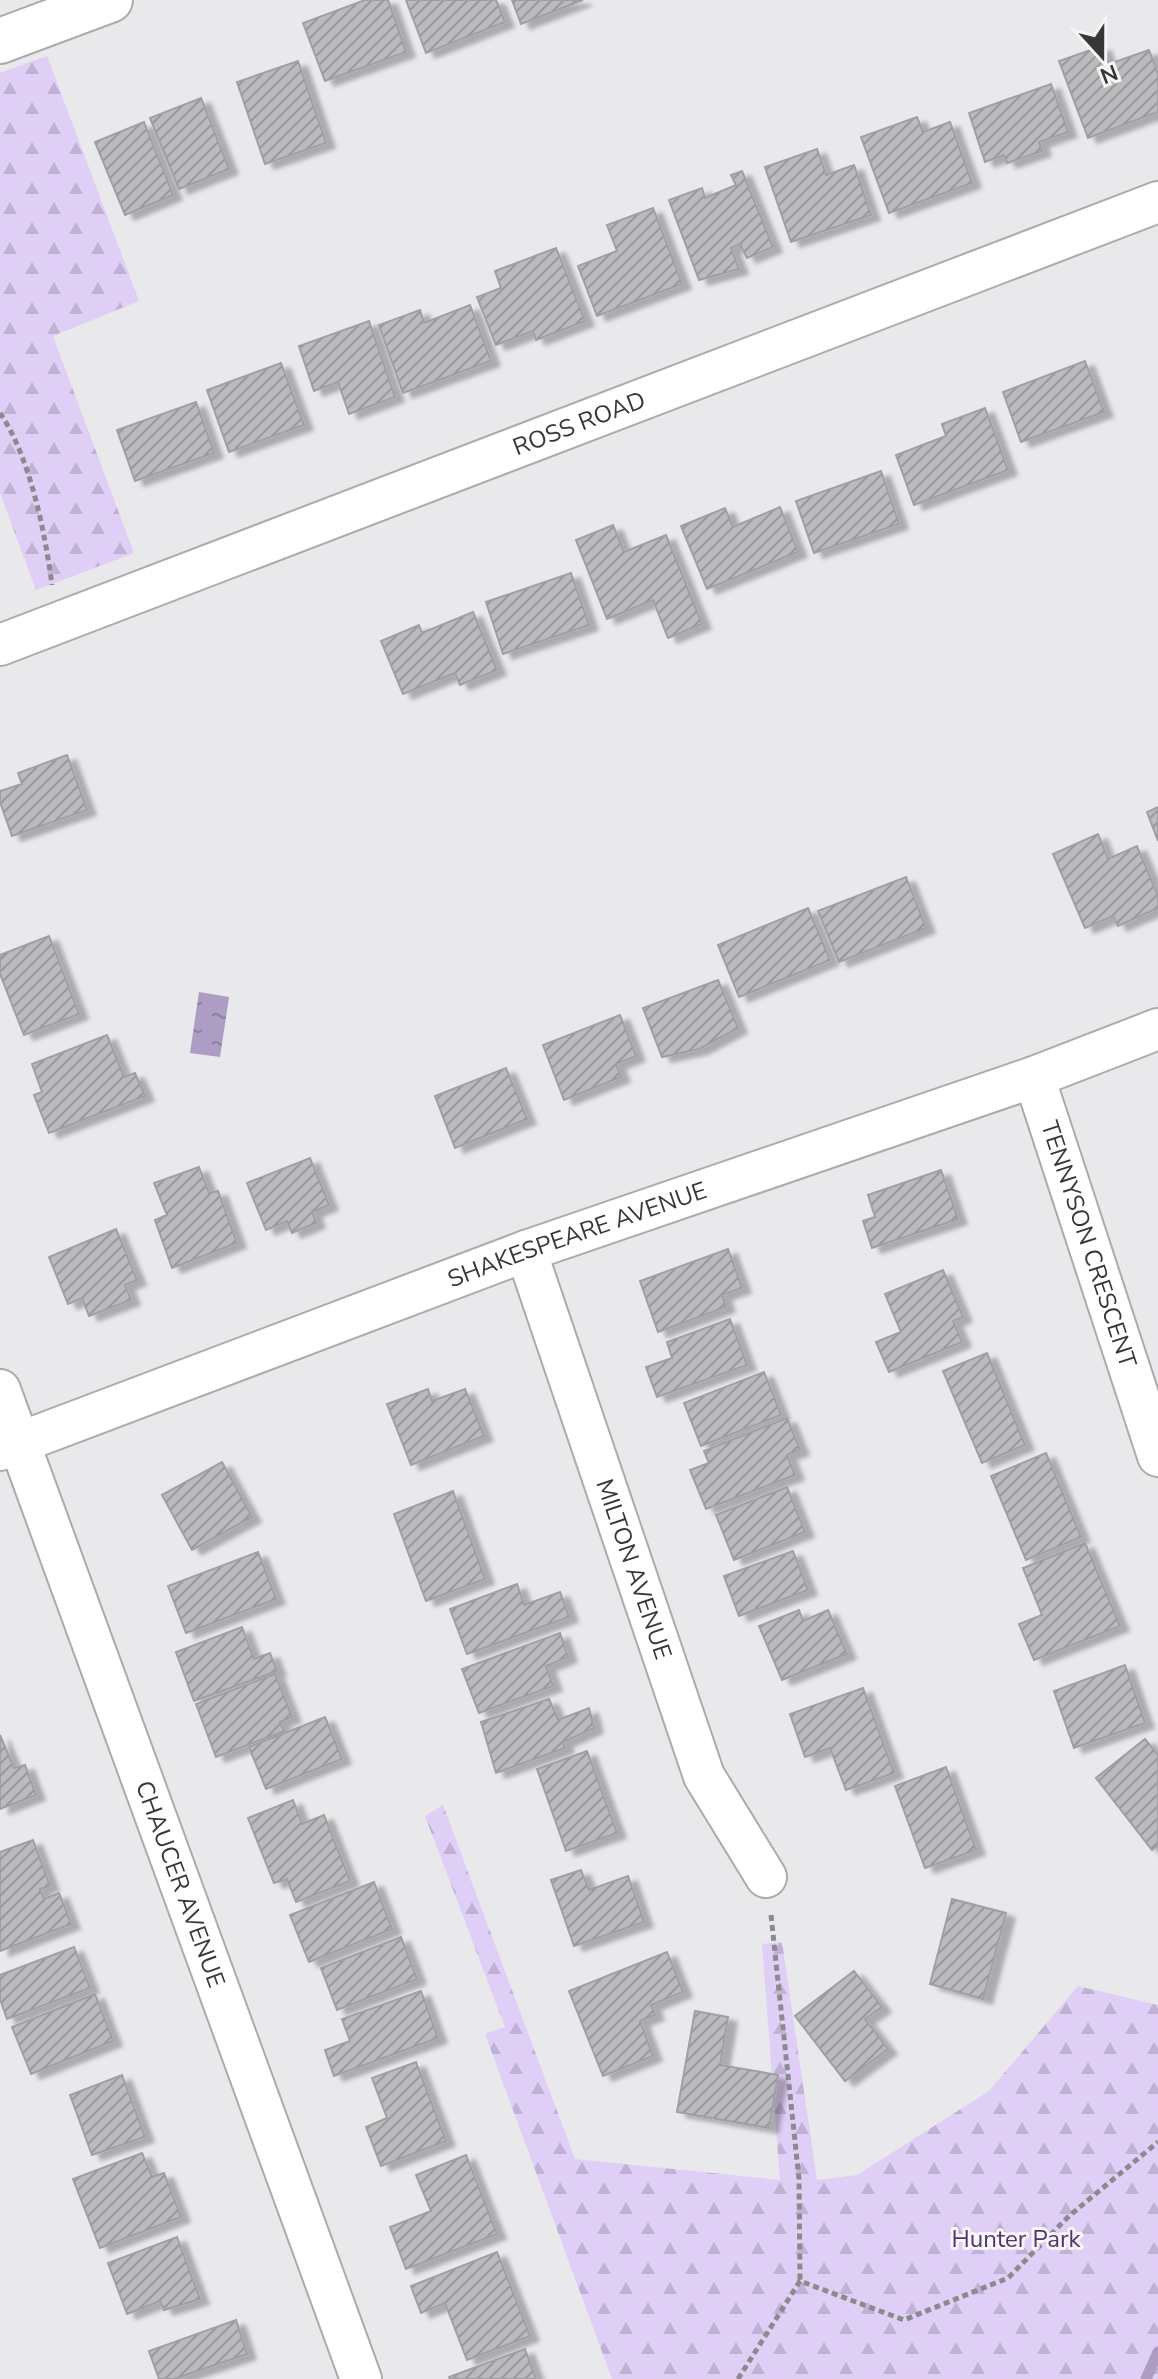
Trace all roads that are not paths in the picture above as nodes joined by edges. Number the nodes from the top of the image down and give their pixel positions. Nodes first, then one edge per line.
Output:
1 (110, 0) edge
2 (0, 41) edge
3 (1158, 202) edge
4 (0, 645) edge
5 (1158, 1029) edge
6 (1034, 1077) junction
7 (526, 1251) junction
8 (0, 1390) edge
9 (10, 1446) edge
10 (1158, 1456) edge
11 (766, 1877) road end
12 (361, 2379) edge

1 - 2 main road
3 - 4 street, ROSS ROAD
5 - 6 street, SHAKESPEARE AVENUE
6 - 7 street, SHAKESPEARE AVENUE
6 - 10 street, TENNYSON CRESCENT
7 - 9 street, SHAKESPEARE AVENUE
7 - 11 street, MILTON AVENUE
8 - 9 street, CHAUCER AVENUE
9 - 12 street, CHAUCER AVENUE

